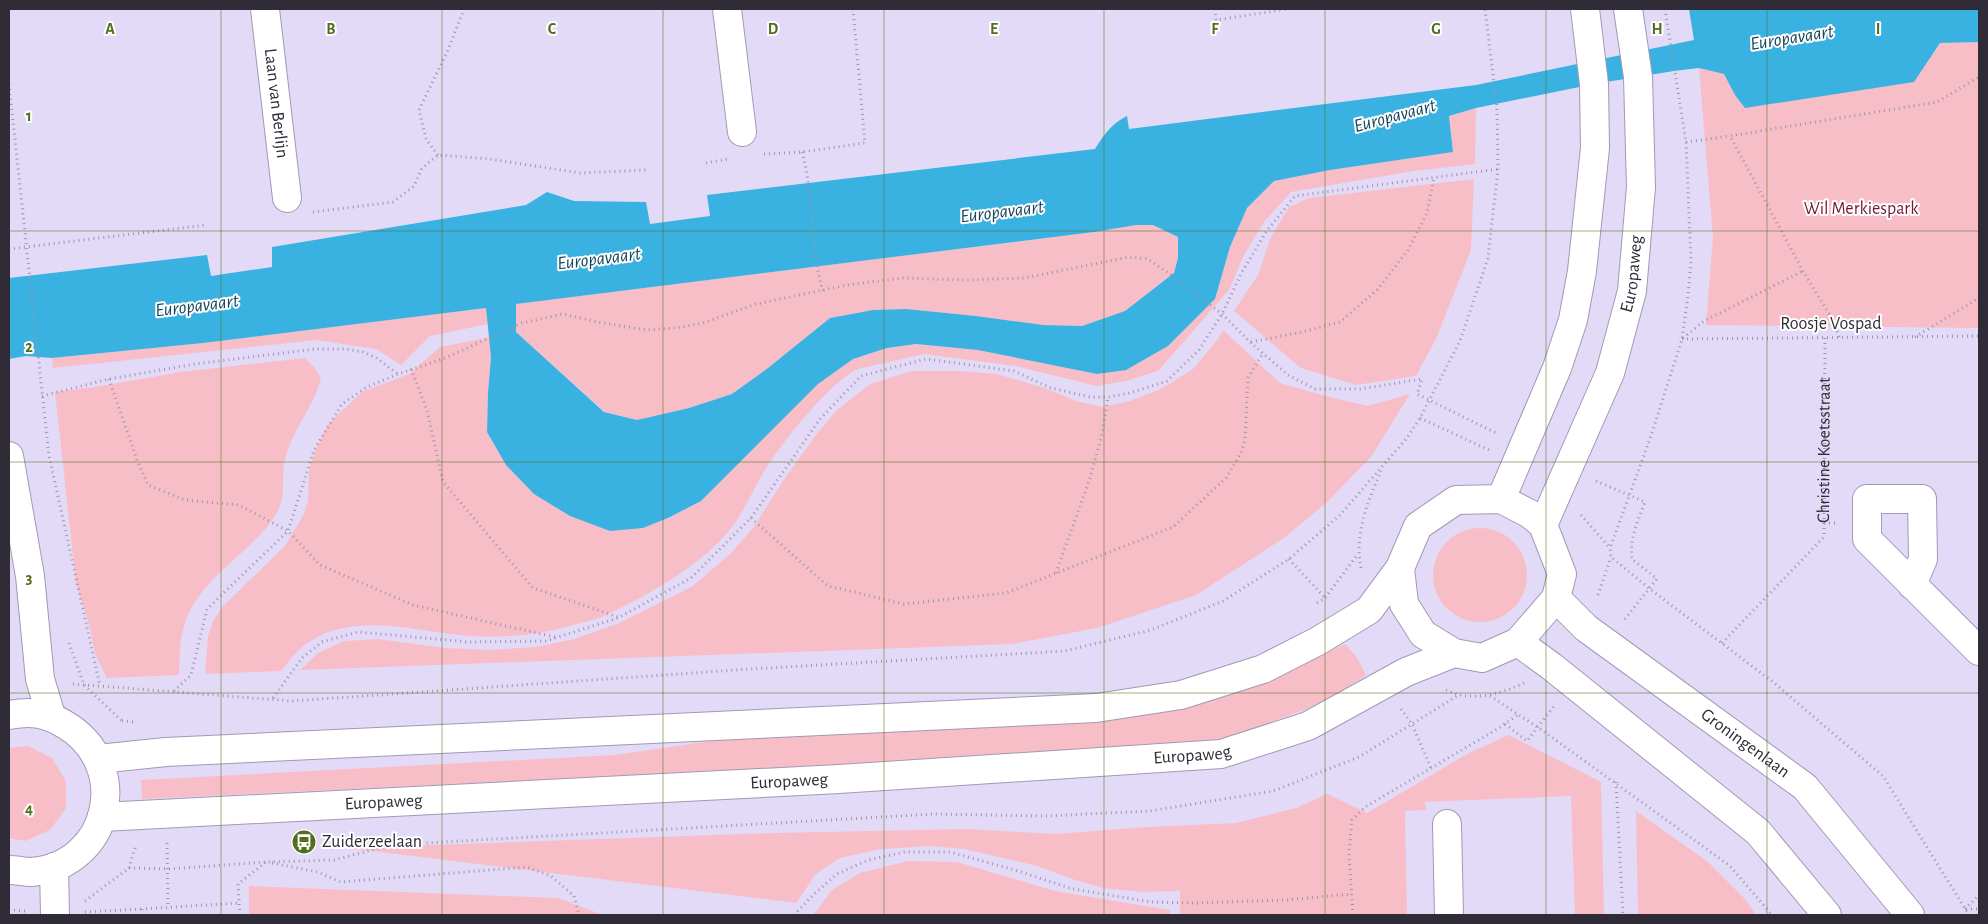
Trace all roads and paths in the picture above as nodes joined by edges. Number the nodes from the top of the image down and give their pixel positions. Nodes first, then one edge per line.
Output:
1 (265, 9) edge
2 (464, 9) edge
3 (727, 9) edge
4 (853, 9) edge
5 (1215, 9) edge
6 (1288, 9) edge
7 (1485, 9) edge
8 (1585, 9) edge
9 (1628, 9) edge
10 (1665, 9) edge
11 (1259, 11) edge
12 (1979, 78) edge
13 (9, 84) edge
14 (1730, 136) junction
15 (1686, 142) junction
16 (738, 145) joint
17 (802, 152) junction
18 (763, 154) dead end
19 (438, 155) junction
20 (706, 164) dead end
21 (1498, 169) junction
22 (646, 170) dead end
23 (1434, 177) junction
24 (298, 205) joint
25 (206, 225) dead end
26 (27, 247) junction
27 (9, 249) edge
28 (1803, 271) junction
29 (823, 291) junction
30 (1979, 298) edge
31 (1222, 314) junction
32 (1979, 336) edge
33 (1825, 337) junction
34 (1839, 337) junction
35 (1914, 337) junction
36 (1682, 338) junction
37 (1250, 342) junction
38 (1263, 353) junction
39 (411, 369) junction
40 (398, 374) junction
41 (109, 379) junction
42 (1417, 394) dead end
43 (42, 396) junction
44 (1108, 397) junction
45 (9, 456) edge
46 (1382, 468) junction
47 (1502, 500) junction
48 (751, 518) junction
49 (1543, 526) junction
50 (288, 531) junction
51 (1289, 558) junction
52 (1400, 568) junction
53 (1056, 574) junction
54 (1912, 584) dead end
55 (1325, 598) junction
56 (1556, 598) junction
57 (1309, 608) dead end
58 (618, 618) junction
59 (556, 638) junction
60 (1518, 642) junction
61 (1722, 643) junction
62 (1979, 650) edge
63 (1454, 653) junction
64 (84, 685) dead end
65 (100, 686) junction
66 (174, 691) junction
67 (1457, 696) dead end
68 (1489, 696) dead end
69 (273, 698) junction
70 (1519, 714) junction
71 (9, 715) edge
72 (51, 716) junction
73 (122, 721) dead end
74 (140, 723) dead end
75 (98, 758) junction
76 (1616, 782) junction
77 (167, 814) junction
78 (102, 817) junction
79 (1447, 824) dead end
80 (266, 862) junction
81 (54, 867) junction
82 (129, 868) dead end
83 (9, 870) edge
84 (1352, 894) junction
85 (1979, 895) edge
86 (240, 903) junction
87 (168, 908) junction
88 (142, 909) junction
89 (1965, 909) junction
90 (1979, 909) edge
91 (85, 912) dead end
92 (55, 915) edge
93 (142, 915) edge
94 (240, 915) edge
95 (579, 915) edge
96 (794, 915) edge
97 (1353, 915) edge
98 (1449, 915) edge
99 (1623, 915) edge
100 (1772, 915) edge
101 (1827, 915) edge
102 (1910, 915) edge
103 (1969, 915) edge

1 - 24 main road, Laan van Berlijn
2 - 19 path
3 - 16 main road
4 - 17 path
5 - 11 path
6 - 11 path
7 - 21 path
8 - 47 main road
9 - 49 main road, Europaweg
10 - 15 path
12 - 14 path
13 - 26 path
14 - 15 path
14 - 28 path
15 - 36 path
16 - 20 path
17 - 18 path
17 - 29 path
19 - 22 path
19 - 24 path
21 - 23 path
21 - 46 path
23 - 31 path
23 - 37 path
25 - 26 path
26 - 27 path
26 - 43 path
28 - 34 path
28 - 36 path
29 - 31 path
29 - 39 path
30 - 35 path
31 - 37 path
31 - 44 path
32 - 35 path, Roosje Vospad
33 - 34 path, Roosje Vospad
33 - 36 path, Roosje Vospad
33 - 61 path, Christine Koetsstraat
34 - 35 path, Roosje Vospad
36 - 61 path
37 - 38 path
38 - 42 path
38 - 53 path
39 - 40 path
39 - 58 path
40 - 41 path
40 - 50 path
41 - 43 path
41 - 50 path
43 - 65 path
44 - 48 path
44 - 53 path
45 - 72 main road
46 - 51 path
46 - 55 path
47 - 49 main road
47 - 52 main road
48 - 53 path
48 - 58 path
49 - 56 main road
50 - 59 path
50 - 66 path
51 - 55 path
51 - 69 path
52 - 63 main road
52 - 75 main road
54 - 62 main road
55 - 57 path
56 - 60 main road
56 - 102 main road, Groningenlaan
58 - 59 path
59 - 69 path
60 - 63 main road
60 - 101 main road
61 - 89 path
63 - 77 main road, Europaweg
64 - 65 path
65 - 66 path
66 - 69 path
67 - 80 path
68 - 70 path
70 - 76 path
70 - 84 path
71 - 72 main road
72 - 75 main road
73 - 74 path
75 - 78 main road
76 - 99 path
76 - 100 path
77 - 78 main road, Europaweg
77 - 87 path
78 - 81 main road
79 - 98 main road
80 - 82 path
80 - 86 path
80 - 95 path
81 - 83 main road
81 - 92 main road
84 - 96 path
84 - 97 path
85 - 89 path
86 - 87 path
86 - 94 path
87 - 88 path
88 - 91 path
88 - 93 path
89 - 90 path
89 - 103 path

